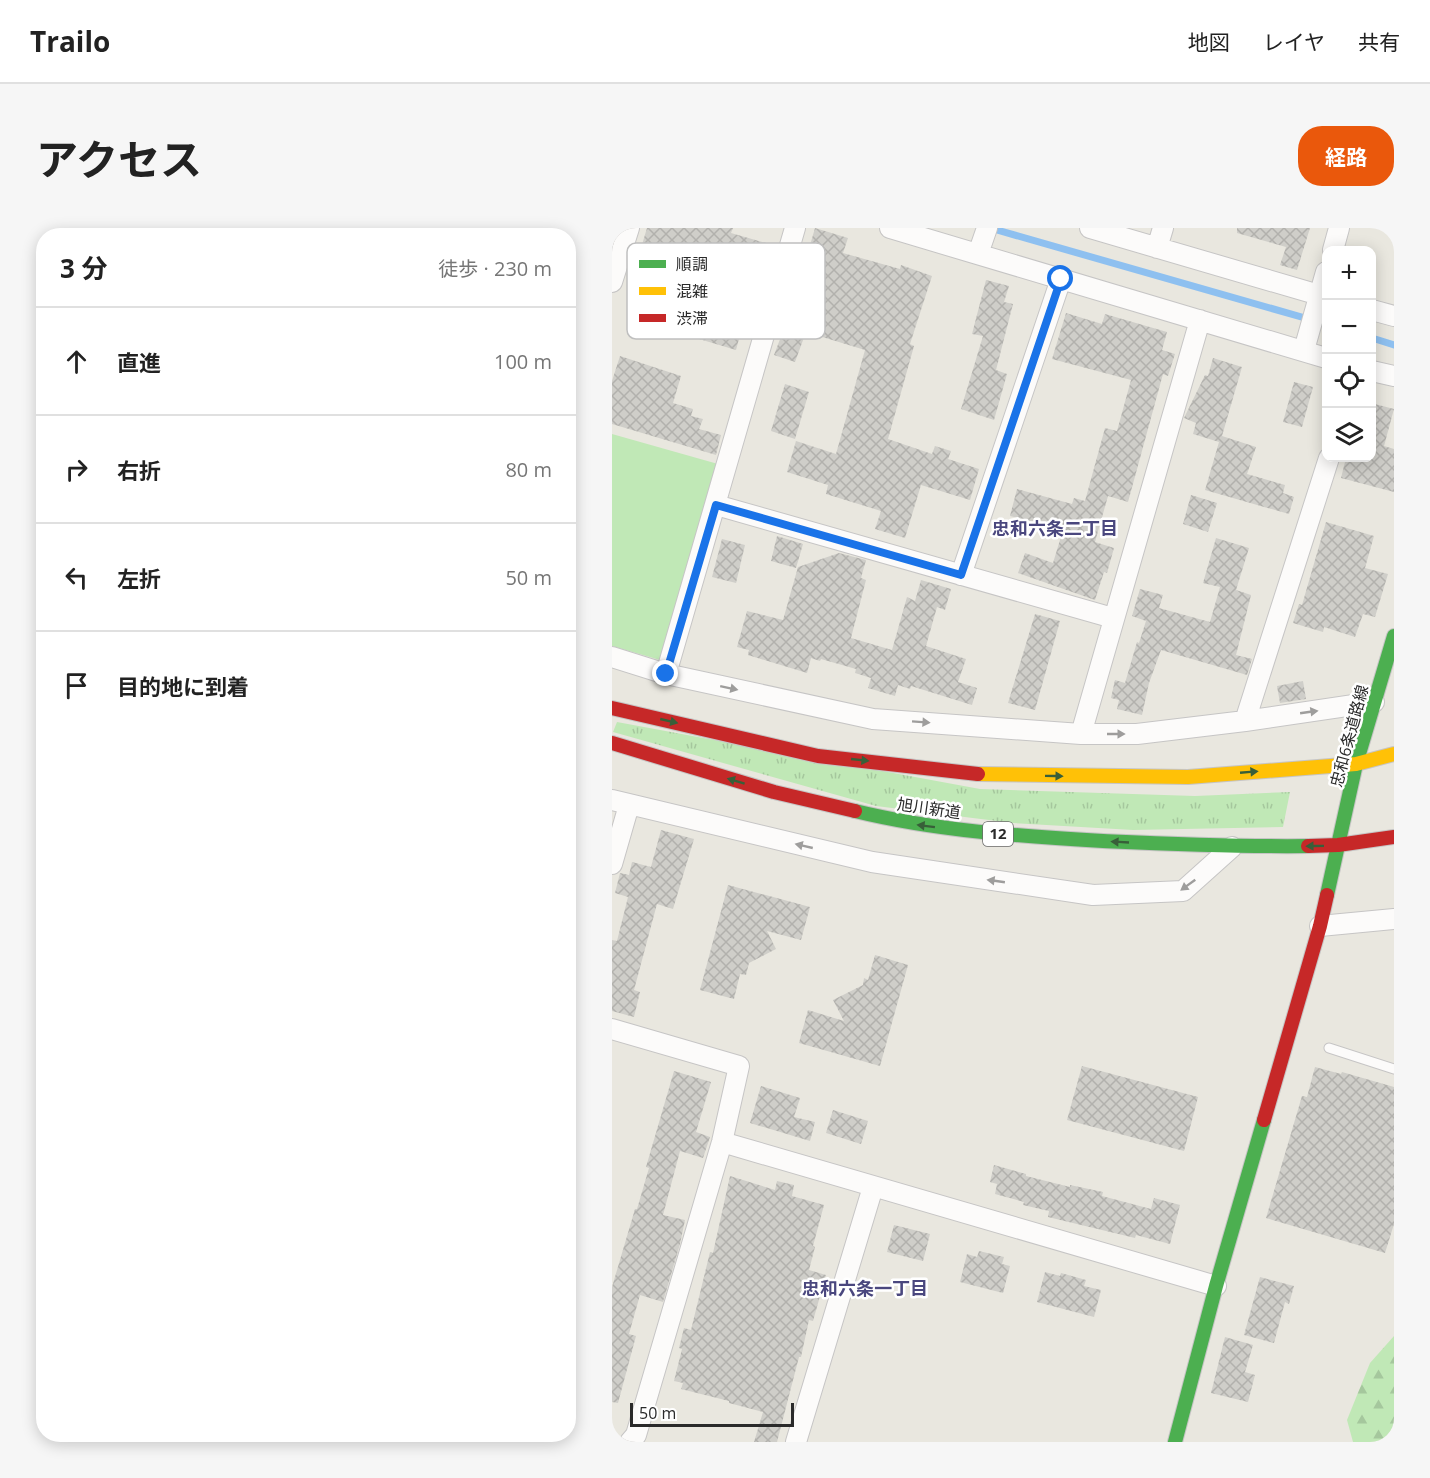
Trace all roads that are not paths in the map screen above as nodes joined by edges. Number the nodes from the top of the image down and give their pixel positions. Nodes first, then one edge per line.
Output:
1 (628, 228) edge
2 (795, 228) edge
3 (890, 228) edge
4 (1090, 228) edge
5 (1163, 228) edge
6 (1339, 228) edge
7 (983, 240) edge
8 (791, 243) edge
9 (1334, 246) edge
10 (1157, 248) junction
11 (1061, 279) junction
12 (612, 282) edge
13 (1320, 302) edge
14 (1376, 311) edge
15 (1394, 316) edge
16 (1200, 320) junction
17 (763, 339) edge
18 (1306, 342) junction
19 (1322, 355) edge
20 (1376, 372) edge
21 (1394, 376) edge
22 (1328, 462) edge
23 (716, 505) junction
24 (961, 575) junction
25 (1113, 618) junction
26 (1394, 636) edge
27 (612, 657) edge
28 (666, 674) junction
29 (1374, 702) junction
30 (612, 708) edge
31 (1245, 721) junction
32 (1081, 734) junction
33 (612, 743) edge
34 (1394, 754) edge
35 (1356, 764) junction
36 (620, 802) edge
37 (1394, 837) edge
38 (1338, 845) junction
39 (1232, 847) junction
40 (612, 864) edge
41 (1394, 919) edge
42 (1320, 926) junction
43 (612, 1029) edge
44 (1329, 1048) dead end
45 (1394, 1069) edge
46 (722, 1142) junction
47 (873, 1187) junction
48 (1216, 1286) junction
49 (630, 1442) edge
50 (796, 1442) edge
51 (1174, 1442) edge

1 - 12 street
2 - 8 street
3 - 7 street
4 - 10 street
5 - 10 street
6 - 9 street
7 - 11 street
10 - 13 street
11 - 16 street
11 - 24 street
13 - 18 street
14 - 15 street
16 - 18 street
16 - 25 street
17 - 23 street
18 - 19 street
20 - 21 street
22 - 31 street
23 - 24 street
23 - 28 street
24 - 25 street
25 - 32 street
26 - 29 main road, 忠和6条道路線
27 - 28 street
28 -> 32 street
31 -> 29 street
29 - 35 main road, 忠和6条道路線
30 -> 35 main road
32 -> 31 street
39 -> 33 main road, 旭川新道 / 12
34 - 35 main road
35 - 38 main road, 忠和6条道路線
39 -> 36 street
36 - 40 street
37 - 38 main road, 旭川新道 / 12
38 -> 39 main road, 旭川新道 / 12
38 - 42 main road, 忠和6条道路線
41 - 42 street
42 - 48 main road, 忠和6条道路線
43 - 46 street
44 - 45 lane
46 - 47 street
46 - 49 street
47 - 48 street
47 - 50 street
48 - 51 main road, 忠和6条道路線

